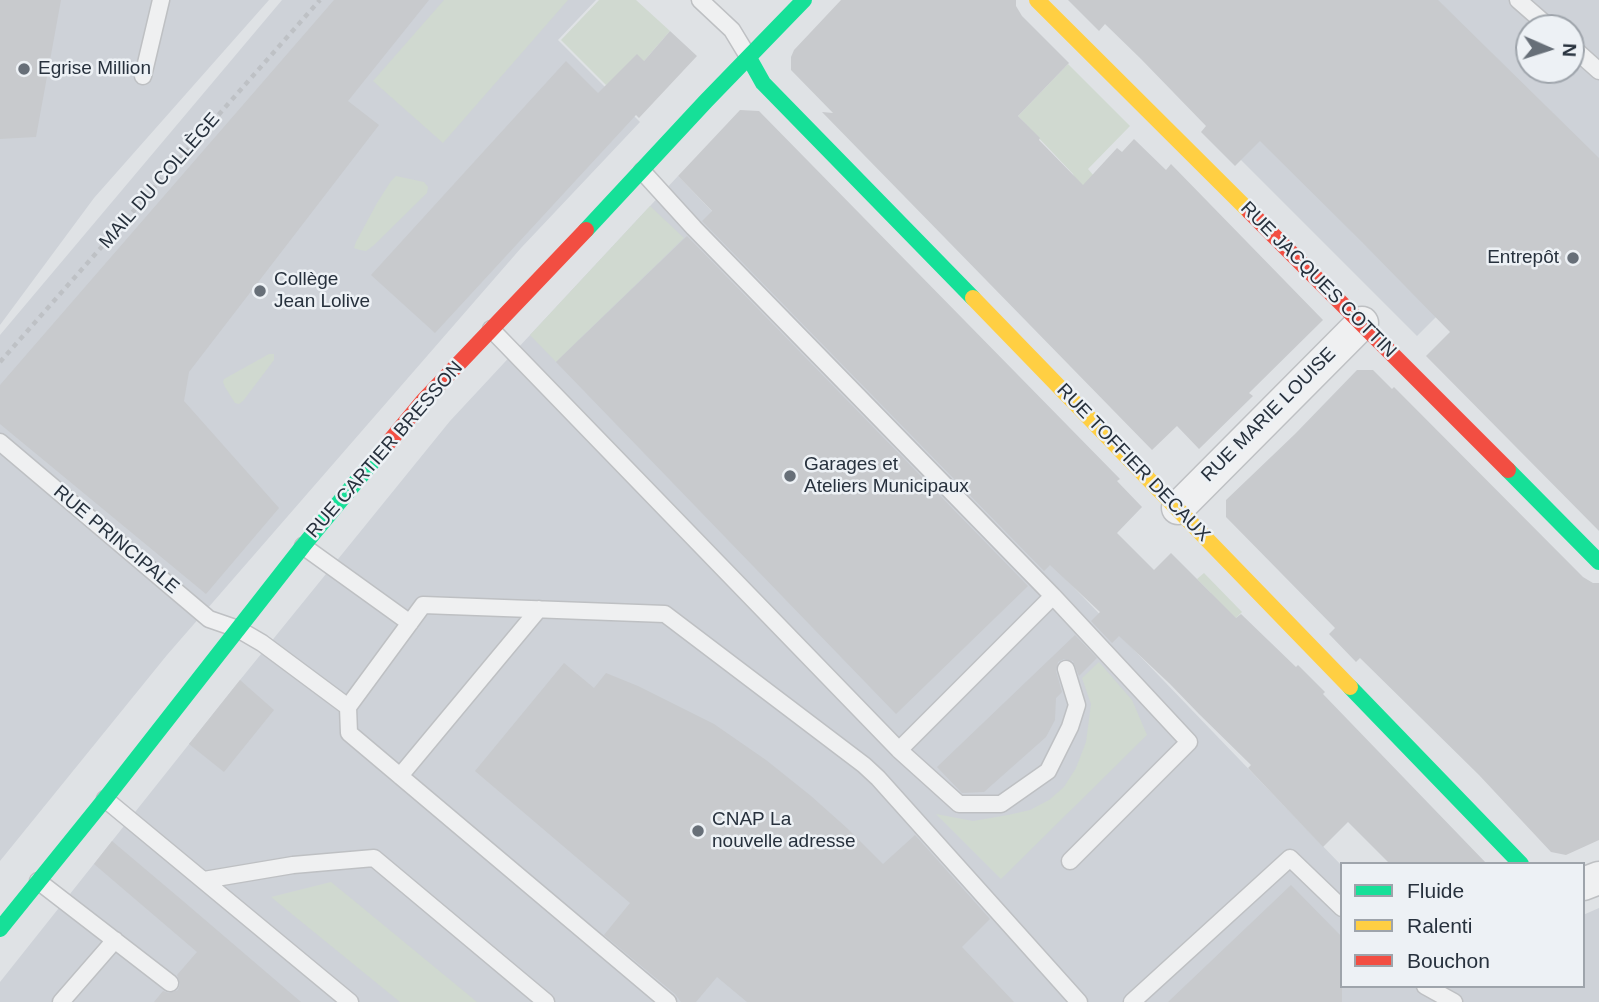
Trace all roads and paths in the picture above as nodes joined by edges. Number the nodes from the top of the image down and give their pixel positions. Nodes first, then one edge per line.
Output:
1 (161, 0) edge
2 (320, 0) edge
3 (700, 0) edge
4 (804, 0) edge
5 (1037, 0) edge
6 (1518, 0) edge
7 (1534, 14) edge
8 (749, 58) junction
9 (1585, 58) edge
10 (1599, 71) edge
11 (143, 76) dead end
12 (642, 170) junction
13 (1362, 323) junction
14 (491, 329) junction
15 (0, 362) edge
16 (0, 442) edge
17 (1178, 508) junction
18 (303, 547) junction
19 (1599, 562) edge
20 (1053, 596) junction
21 (539, 609) junction
22 (410, 623) junction
23 (238, 629) junction
24 (1066, 669) dead end
25 (348, 707) junction
26 (899, 750) junction
27 (400, 776) junction
28 (105, 799) junction
29 (1070, 860) dead end
30 (1519, 862) edge
31 (204, 880) junction
32 (38, 881) junction
33 (1340, 906) edge
34 (0, 929) edge
35 (115, 940) junction
36 (170, 983) dead end
37 (1429, 988) edge
38 (61, 1002) edge
39 (350, 1002) edge
40 (546, 1002) edge
41 (668, 1002) edge
42 (1079, 1002) edge
43 (1132, 1002) edge
44 (1454, 1002) edge

1 - 11 lane
2 - 15 path, MAIL DU COLLÈGE
3 - 8 lane
4 - 8 street, RUE CARTIER BRESSON
5 - 13 street, RUE JACQUES COTTIN
6 - 7 lane
8 - 12 street, RUE CARTIER BRESSON
8 - 17 street, RUE TOFFIER DECAUX
9 - 10 lane
12 - 14 street, RUE CARTIER BRESSON
12 - 20 lane
13 - 17 street, RUE MARIE LOUISE
13 - 19 street, RUE JACQUES COTTIN
14 - 18 street, RUE CARTIER BRESSON
14 - 26 lane
16 - 23 lane, RUE PRINCIPALE
17 - 30 street, RUE TOFFIER DECAUX
18 - 22 lane
18 - 23 street, RUE CARTIER BRESSON
20 - 26 lane
20 - 29 lane
21 - 22 lane
21 - 27 lane
21 - 42 lane
22 - 25 lane
23 - 25 lane, RUE PRINCIPALE
23 - 28 street, RUE CARTIER BRESSON
24 - 26 lane
25 - 27 lane
27 - 41 lane
28 - 31 lane
28 - 32 street, RUE CARTIER BRESSON
31 - 39 lane
31 - 40 lane
32 - 34 street, RUE CARTIER BRESSON
32 - 35 lane
33 - 43 lane
35 - 36 lane
35 - 38 lane
37 - 44 lane

